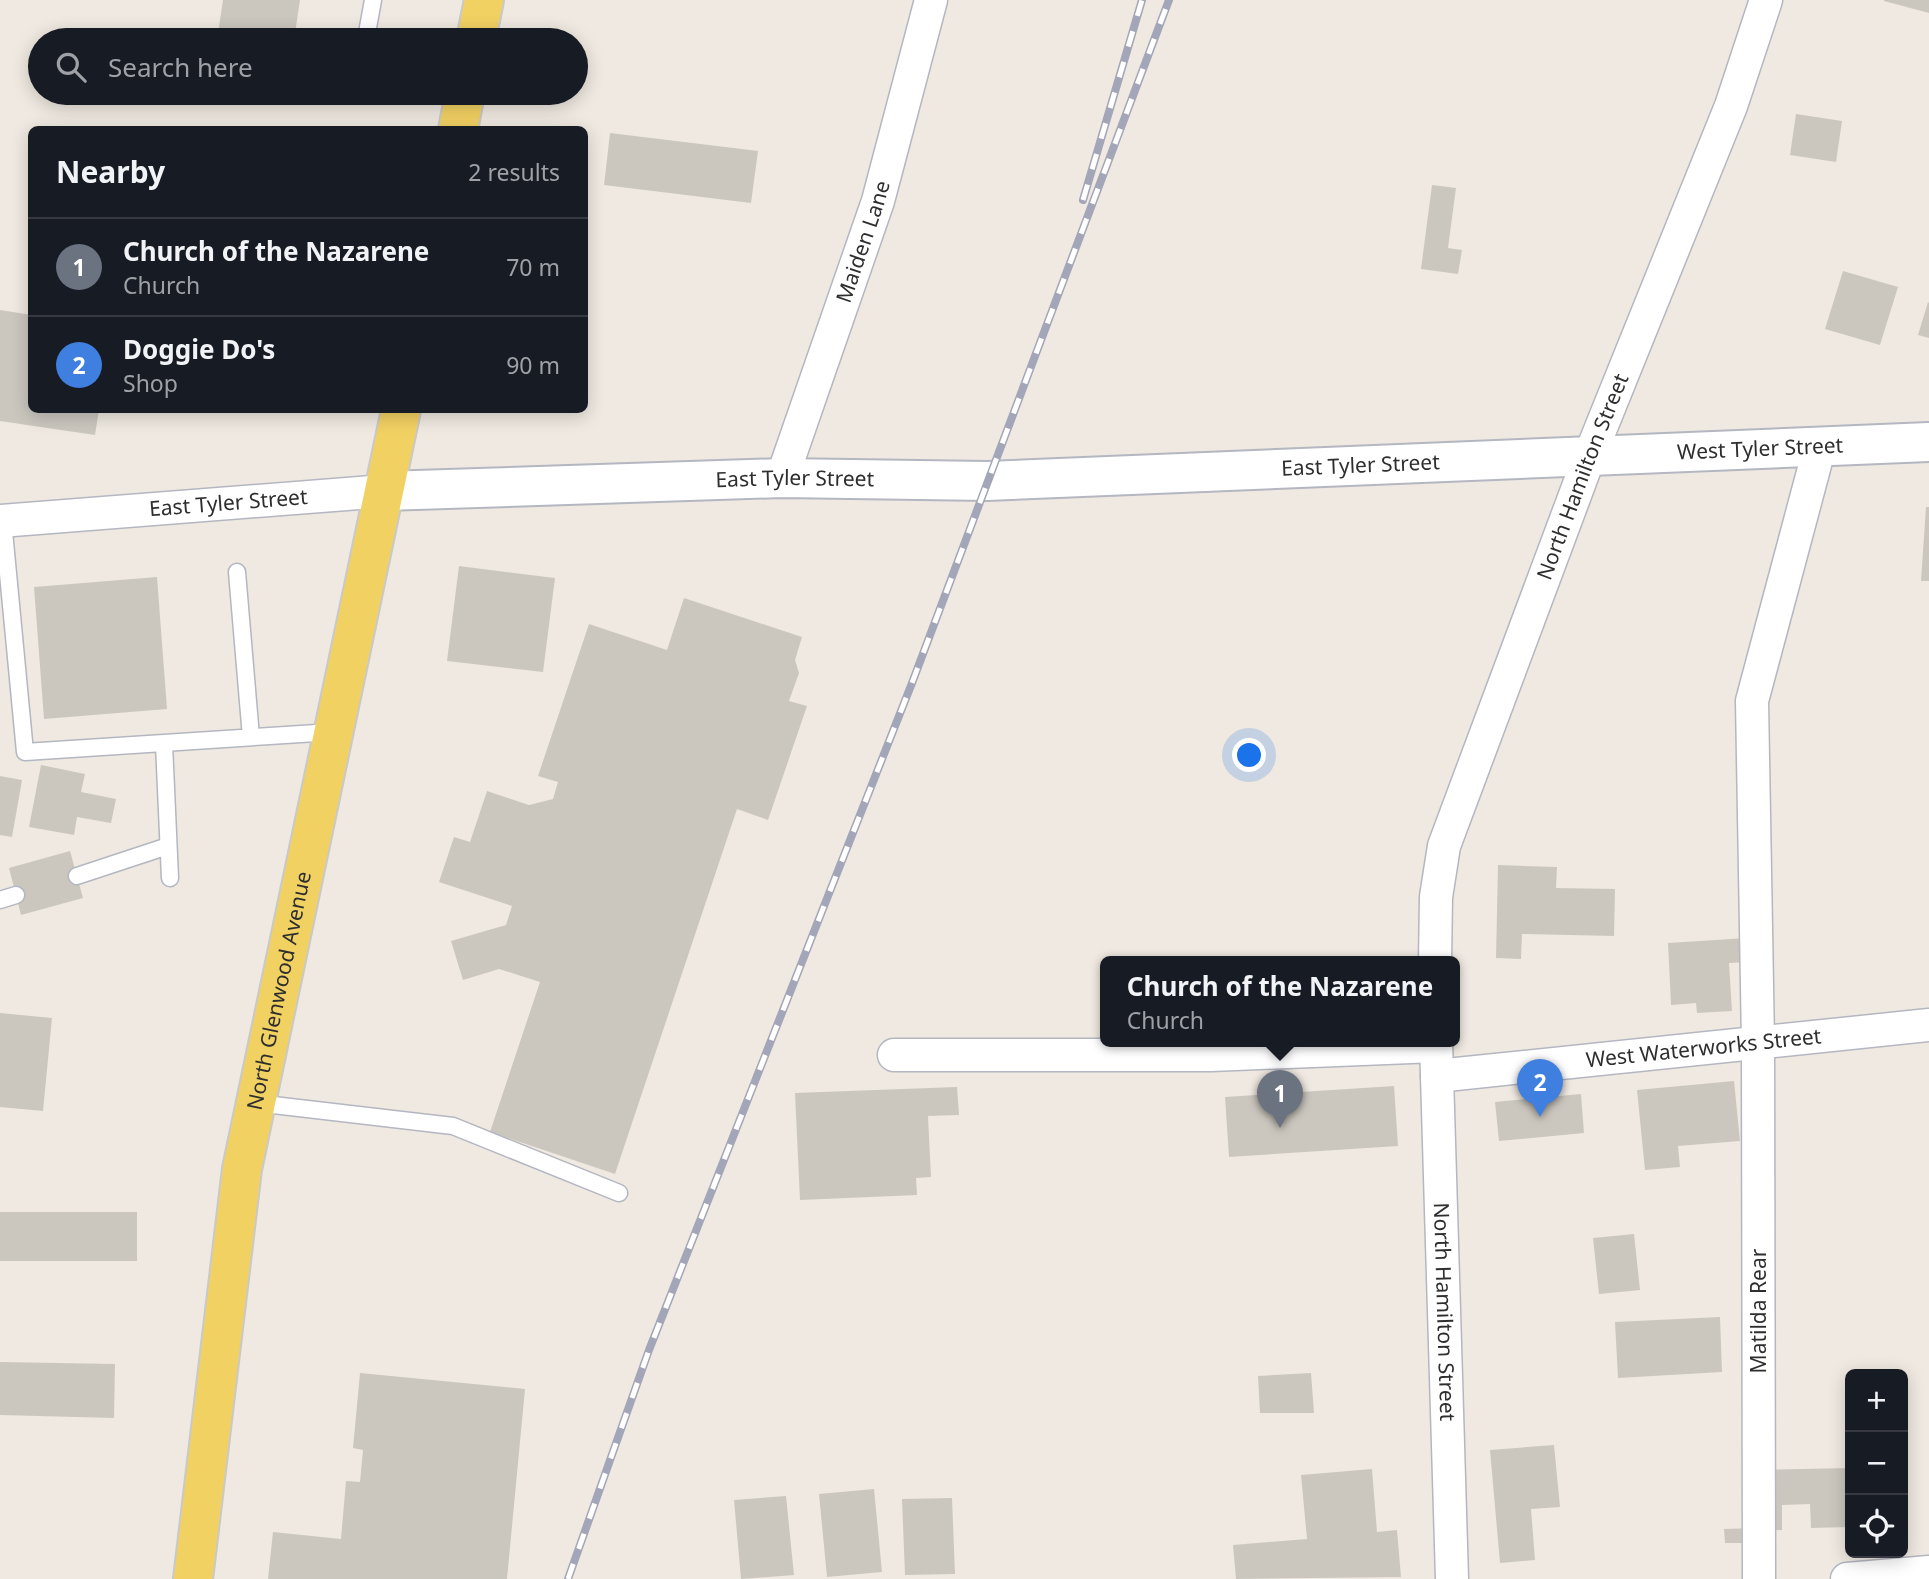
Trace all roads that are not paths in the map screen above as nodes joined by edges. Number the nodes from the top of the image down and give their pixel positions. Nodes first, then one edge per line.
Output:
1 (373, 0) edge
2 (484, 0) edge
3 (931, 0) edge
4 (1766, 0) edge
5 (368, 28) edge
6 (478, 28) edge
7 (463, 105) edge
8 (459, 126) edge
9 (400, 413) edge
10 (1929, 442) edge
11 (1820, 446) junction
12 (1590, 455) junction
13 (782, 478) junction
14 (385, 491) junction
15 (1, 521) edge
16 (237, 572) dead end
17 (332, 732) junction
18 (251, 737) junction
19 (164, 744) junction
20 (168, 846) junction
21 (77, 876) dead end
22 (170, 878) dead end
23 (1435, 956) edge
24 (1929, 1025) edge
25 (1758, 1043) junction
26 (1436, 1054) edge
27 (894, 1055) dead end
28 (256, 1103) junction
29 (620, 1193) dead end
30 (1929, 1572) edge
31 (193, 1579) edge
32 (1452, 1579) edge
33 (1759, 1579) edge
34 (1847, 1579) edge

1 - 5 lane
2 - 6 main road
3 - 13 street, Maiden Lane
4 - 12 street, North Hamilton Street
7 - 8 main road
9 - 14 main road, North Glenwood Avenue
10 - 11 street, West Tyler Street
11 - 12 street, West Tyler Street
11 - 25 street, Matilda Rear
12 - 13 street, East Tyler Street
12 - 23 street, North Hamilton Street
13 - 14 street, East Tyler Street
14 - 15 street, East Tyler Street
14 - 17 main road, North Glenwood Avenue
15 - 19 lane
16 - 18 lane
17 - 18 lane
17 - 28 main road, North Glenwood Avenue
18 - 19 lane
19 - 20 lane
20 - 21 lane
20 - 22 lane
24 - 25 street, West Waterworks Street
25 - 26 street, West Waterworks Street
25 - 33 street, Matilda Rear
26 - 27 street, West Waterworks Street
26 - 32 street, North Hamilton Street
28 - 29 lane
28 - 31 main road, North Glenwood Avenue
30 - 34 street

